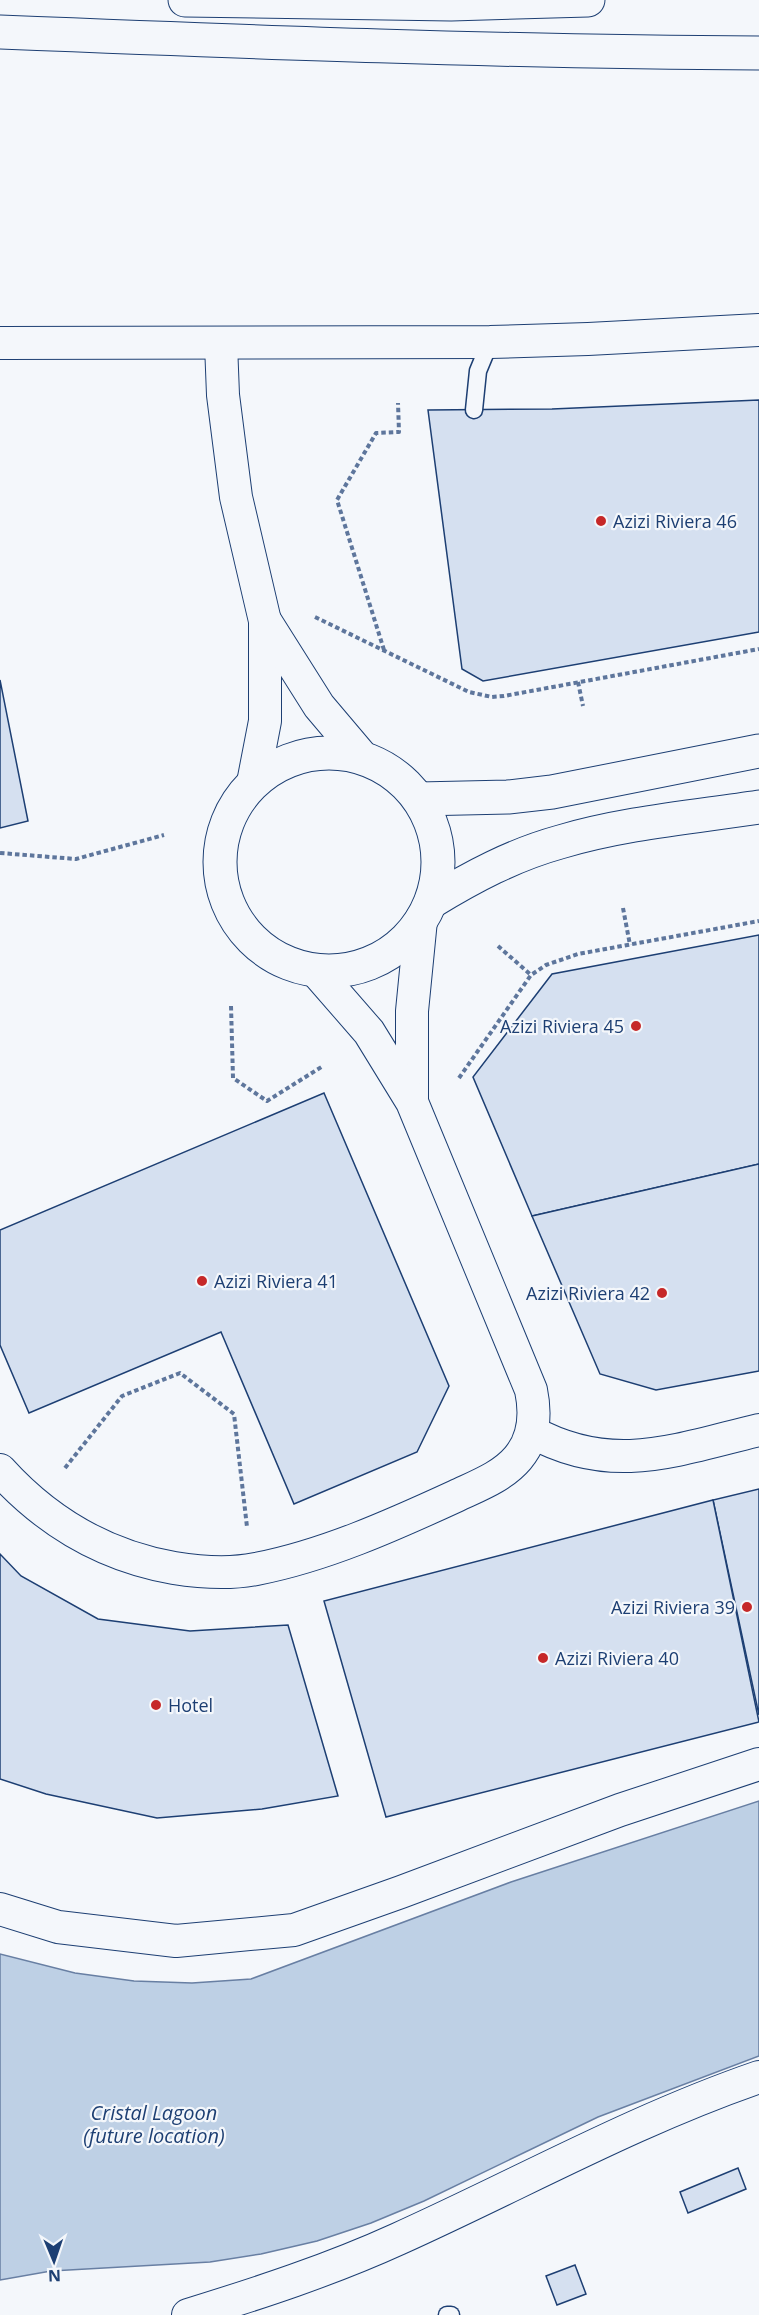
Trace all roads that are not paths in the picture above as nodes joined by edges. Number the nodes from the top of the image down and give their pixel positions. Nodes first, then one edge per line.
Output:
1 (185, 0) edge
2 (588, 0) edge
3 (0, 32) edge
4 (759, 53) edge
5 (759, 330) edge
6 (490, 342) junction
7 (0, 343) edge
8 (221, 344) junction
9 (474, 410) dead end
10 (266, 621) junction
11 (759, 751) edge
12 (363, 758) junction
13 (252, 783) junction
14 (419, 799) junction
15 (759, 807) edge
16 (426, 911) junction
17 (315, 970) junction
18 (412, 1102) junction
19 (759, 1430) edge
20 (531, 1432) junction
21 (0, 1470) edge
22 (759, 1764) edge
23 (0, 1909) edge
24 (759, 2076) edge
25 (188, 2315) edge

1 - 2 street
3 - 4 street
5 - 6 street
6 - 8 street
6 - 9 lane
7 - 8 street
8 - 10 street
10 - 12 street
10 - 13 street
11 - 14 street
12 - 13 street
12 - 14 street
13 - 17 street
14 - 16 street
15 - 16 street
16 - 17 street
16 - 18 street
17 - 18 street
18 - 20 street
19 - 20 street
20 - 21 street
22 - 23 street
24 - 25 street

